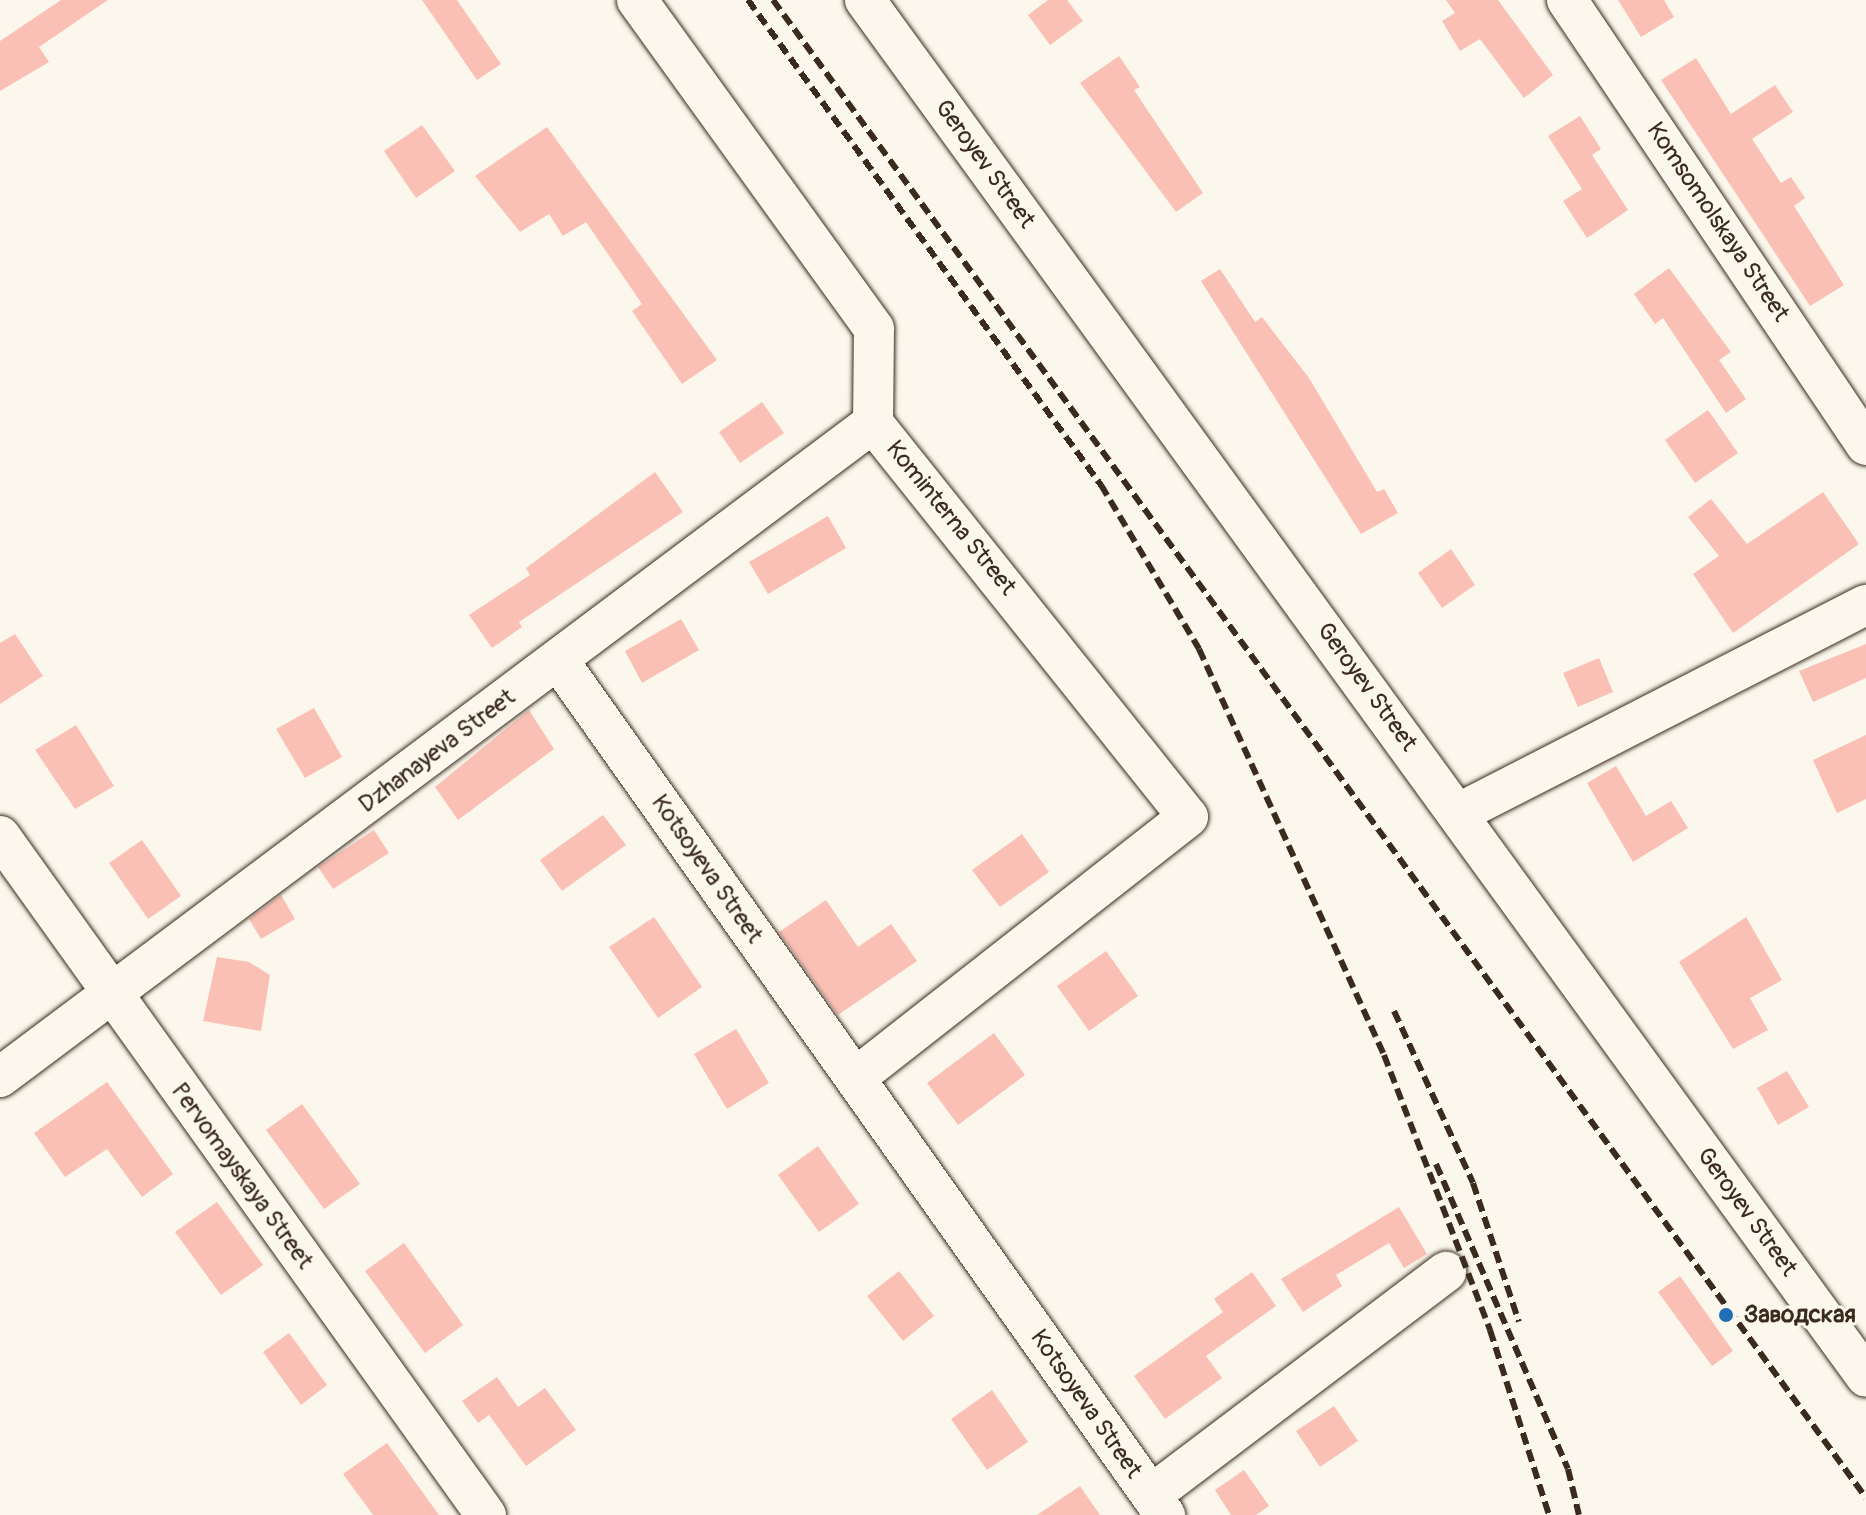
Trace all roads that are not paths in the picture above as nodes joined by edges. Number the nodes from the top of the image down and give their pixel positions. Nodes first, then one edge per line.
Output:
1 (637, 0) edge
2 (865, 0) edge
3 (1567, 0) edge
4 (873, 423) junction
5 (1866, 445) edge
6 (1866, 605) edge
7 (558, 660) junction
8 (1459, 813) junction
9 (0, 836) edge
10 (112, 995) junction
11 (0, 1077) edge
12 (855, 1078) junction
13 (1446, 1272) dead end
14 (1866, 1377) edge
15 (1158, 1505) edge
16 (486, 1515) edge

1 - 4 street, Kominterna Street
2 - 8 street, Geroyev Street
3 - 5 street, Komsomolskaya Street
4 - 7 street, Dzhanayeva Street
4 - 12 street, Kominterna Street
6 - 8 street
7 - 10 street, Dzhanayeva Street
7 - 12 street, Kotsoyeva Street
8 - 14 street, Geroyev Street
9 - 10 street, Pervomayskaya Street
10 - 11 street, Dzhanayeva Street
10 - 16 street, Pervomayskaya Street
12 - 15 street, Kotsoyeva Street
13 - 15 street, Kotsoyeva Street

